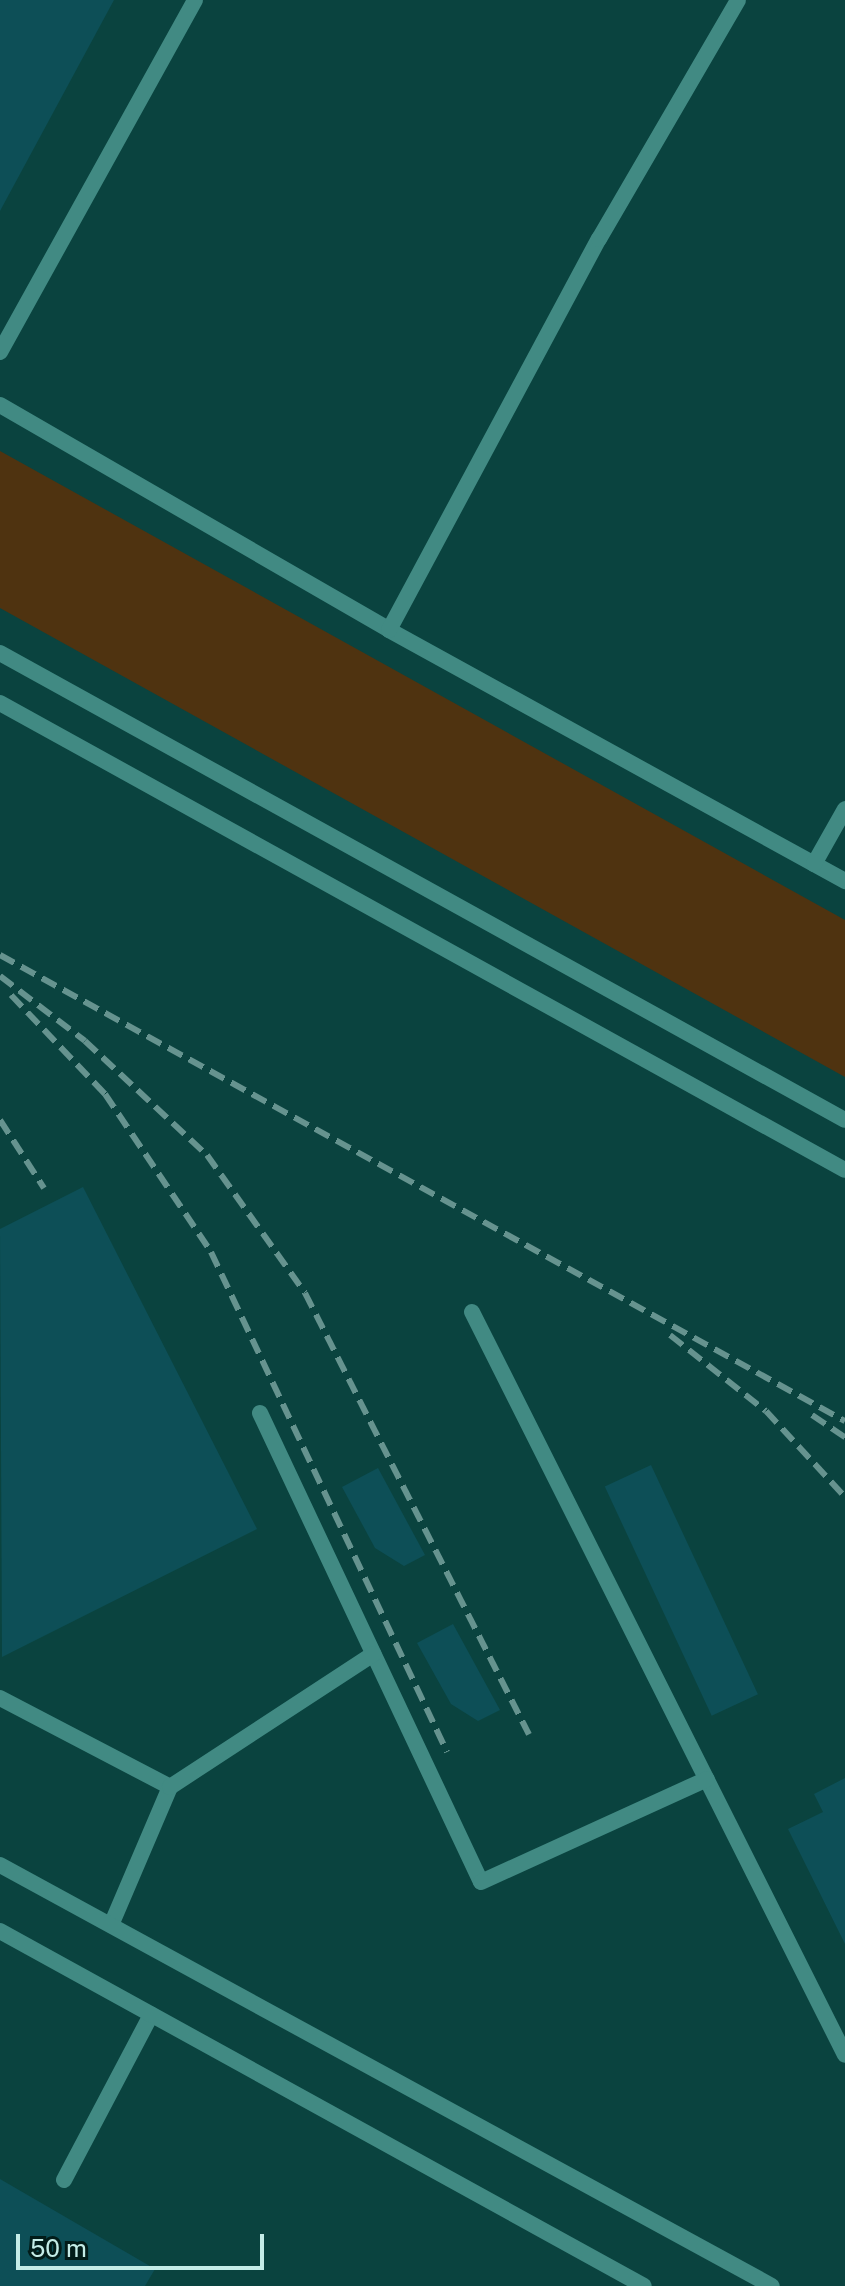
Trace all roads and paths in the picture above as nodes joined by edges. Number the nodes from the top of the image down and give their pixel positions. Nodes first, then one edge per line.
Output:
1 (195, 0) edge
2 (738, 0) edge
3 (0, 352) edge
4 (0, 405) edge
5 (389, 630) junction
6 (0, 653) edge
7 (0, 703) edge
8 (845, 809) edge
9 (814, 864) junction
10 (845, 881) edge
11 (845, 1120) edge
12 (845, 1170) edge
13 (472, 1312) dead end
14 (260, 1413) dead end
15 (373, 1654) junction
16 (0, 1698) edge
17 (707, 1779) junction
18 (170, 1787) junction
19 (0, 1865) edge
20 (111, 1925) junction
21 (0, 1931) edge
22 (151, 2015) junction
23 (845, 2055) edge
24 (64, 2180) dead end
25 (644, 2286) edge
26 (772, 2286) edge

1 - 3 street
2 - 5 street
4 - 5 street
5 - 9 street
6 - 11 street
7 - 12 street
8 - 9 street
9 - 10 street
13 - 17 street
14 - 15 street
15 - 17 street
15 - 18 street
16 - 18 street
17 - 23 street
18 - 20 street
19 - 20 street
20 - 26 street
21 - 22 street
22 - 24 street
22 - 25 street

